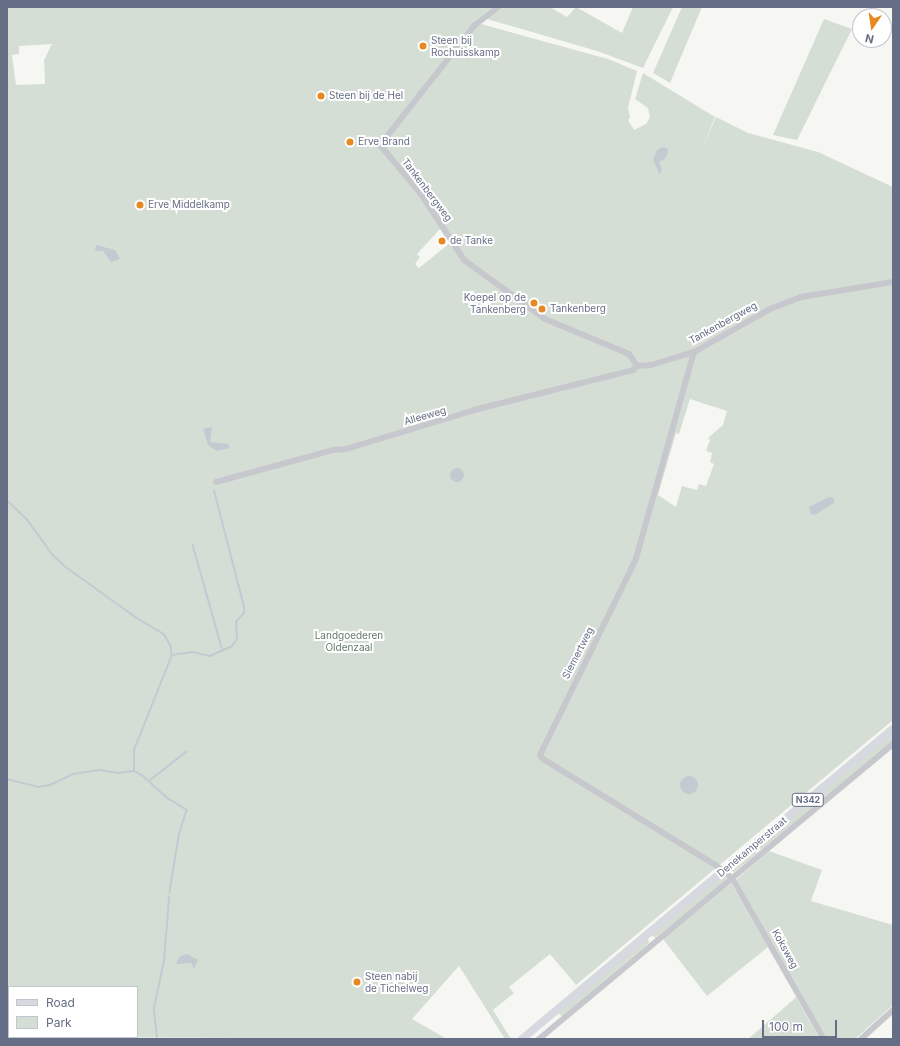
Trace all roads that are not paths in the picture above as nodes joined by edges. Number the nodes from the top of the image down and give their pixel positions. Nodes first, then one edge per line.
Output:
1 (498, 7) edge
2 (893, 282) edge
3 (694, 352) junction
4 (637, 366) junction
5 (216, 482) dead end
6 (893, 729) edge
7 (893, 744) edge
8 (724, 871) junction
9 (732, 878) junction
10 (648, 934) junction
11 (655, 942) junction
12 (893, 1010) edge
13 (555, 1012) junction
14 (561, 1021) junction
15 (522, 1039) edge
16 (539, 1039) edge
17 (824, 1039) edge
18 (861, 1039) edge

1 - 4 street, Tankenbergweg
2 - 3 street, Tankenbergweg
3 - 4 street, Tankenbergweg
3 - 8 street, Siemertweg
4 - 5 street, Alleeweg
6 - 8 main road, Denekamperstraat / N342
7 - 9 street, Denekamperstraat
8 - 9 street, Koksweg
8 - 10 main road, Denekamperstraat / N342
9 - 11 street, Denekamperstraat
9 - 17 street, Koksweg
10 - 11 street
10 - 13 main road, Denekamperstraat / N342
11 - 14 street, Denekamperstraat
12 - 18 street
13 - 14 street
13 - 15 main road, Denekamperstraat / N342
14 - 16 street, Denekamperstraat

